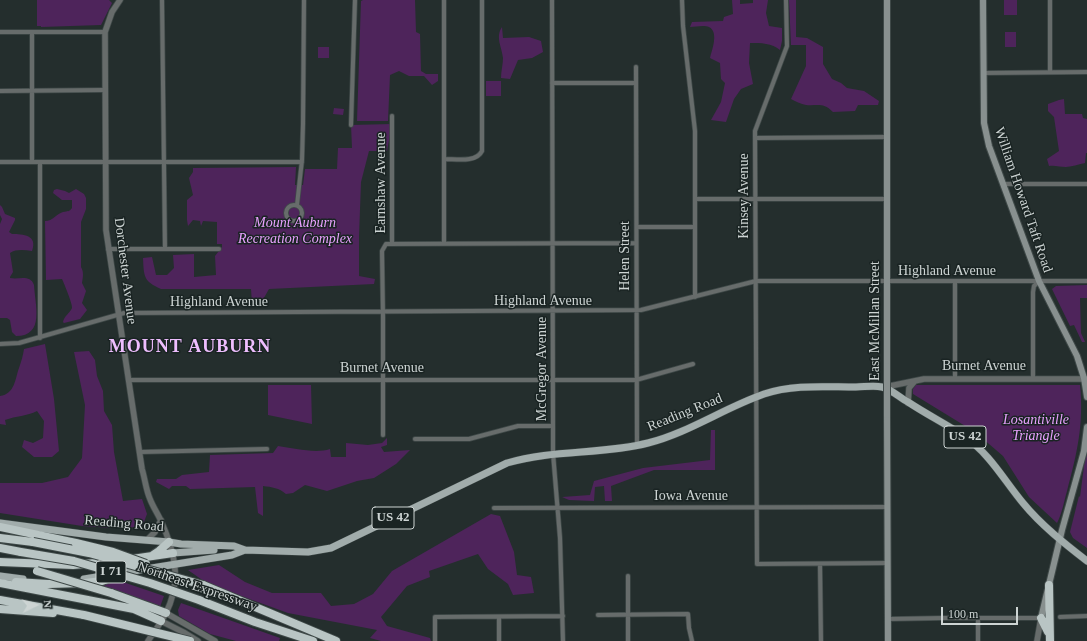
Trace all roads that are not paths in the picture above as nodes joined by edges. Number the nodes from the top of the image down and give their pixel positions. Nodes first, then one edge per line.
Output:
1 (120, 0) edge
2 (162, 0) edge
3 (304, 0) edge
4 (355, 0) edge
5 (444, 0) edge
6 (482, 0) edge
7 (552, 0) edge
8 (682, 0) edge
9 (786, 0) edge
10 (887, 0) edge
11 (983, 0) edge
12 (1050, 0) edge
13 (0, 32) edge
14 (32, 32) junction
15 (105, 32) junction
16 (636, 67) dead end
17 (1050, 72) junction
18 (1087, 72) edge
19 (983, 73) junction
20 (636, 82) junction
21 (552, 83) junction
22 (104, 90) junction
23 (0, 91) edge
24 (32, 91) junction
25 (392, 116) dead end
26 (351, 125) dead end
27 (755, 138) junction
28 (887, 138) junction
29 (445, 159) junction
30 (105, 161) junction
31 (0, 162) edge
32 (32, 162) junction
33 (40, 162) junction
34 (164, 162) junction
35 (302, 162) junction
36 (1003, 184) junction
37 (1087, 184) edge
38 (756, 199) junction
39 (887, 199) junction
40 (695, 200) junction
41 (297, 205) junction
42 (637, 227) junction
43 (695, 227) junction
44 (392, 243) junction
45 (636, 243) junction
46 (444, 244) junction
47 (553, 244) junction
48 (108, 249) junction
49 (164, 249) junction
50 (219, 249) dead end
51 (756, 281) junction
52 (1039, 281) junction
53 (1087, 281) edge
54 (887, 282) junction
55 (955, 282) junction
56 (695, 297) junction
57 (636, 311) junction
58 (383, 312) junction
59 (553, 312) junction
60 (118, 314) junction
61 (40, 338) junction
62 (0, 344) edge
63 (693, 364) dead end
64 (955, 378) junction
65 (1034, 378) junction
66 (917, 379) junction
67 (1086, 379) edge
68 (129, 380) junction
69 (383, 380) junction
70 (553, 380) junction
71 (636, 380) junction
72 (882, 387) junction
73 (1087, 397) edge
74 (756, 398) junction
75 (908, 403) junction
76 (553, 426) junction
77 (1087, 427) edge
78 (383, 435) dead end
79 (415, 439) dead end
80 (637, 446) junction
81 (267, 449) dead end
82 (140, 452) junction
83 (553, 454) junction
84 (557, 507) junction
85 (756, 507) junction
86 (887, 507) junction
87 (494, 508) dead end
88 (161, 520) junction
89 (0, 523) edge
90 (0, 527) edge
91 (0, 538) edge
92 (1060, 539) junction
93 (147, 540) junction
94 (169, 542) junction
95 (227, 546) junction
96 (0, 548) edge
97 (245, 550) junction
98 (173, 552) junction
99 (148, 558) junction
100 (1087, 561) edge
101 (0, 562) edge
102 (10, 563) junction
103 (176, 563) junction
104 (888, 563) junction
105 (820, 564) junction
106 (126, 572) junction
107 (0, 576) edge
108 (628, 576) dead end
109 (3, 584) edge
110 (203, 585) junction
111 (1049, 585) junction
112 (0, 600) edge
113 (0, 609) edge
114 (166, 613) junction
115 (84, 615) junction
116 (598, 615) dead end
117 (563, 616) junction
118 (628, 616) junction
119 (1087, 616) edge
120 (499, 617) junction
121 (1060, 617) dead end
122 (978, 618) junction
123 (1041, 618) junction
124 (888, 619) junction
125 (161, 621) junction
126 (1050, 638) edge
127 (148, 641) edge
128 (190, 641) edge
129 (198, 641) edge
130 (215, 641) edge
131 (313, 641) edge
132 (336, 641) edge
133 (435, 641) edge
134 (499, 641) edge
135 (563, 641) edge
136 (628, 641) edge
137 (692, 641) edge
138 (821, 641) edge
139 (888, 641) edge
140 (978, 641) edge
141 (1037, 641) edge

1 - 15 street, Dorchester Avenue
2 - 34 street
3 - 35 street
4 - 26 street
5 - 29 street
6 - 29 street
7 - 21 street, McGregor Avenue
8 - 40 street
9 - 27 street, Kinsey Avenue
10 - 28 main road, East McMillan Street
11 - 19 main road, William Howard Taft Road
12 - 17 street
13 - 14 street
14 - 15 street
14 - 24 street
15 - 22 street, Dorchester Avenue
16 - 20 street, Helen Street
17 - 18 street
17 - 19 street
19 - 36 main road, William Howard Taft Road
20 - 21 street
20 - 42 street, Helen Street
21 - 47 street, McGregor Avenue
22 - 24 street
22 - 30 street, Dorchester Avenue
23 - 24 street
24 - 32 street
25 - 44 street, Earnshaw Avenue
27 - 28 street
27 - 38 street, Kinsey Avenue
28 - 39 main road, East McMillan Street
29 - 46 street
30 - 33 street
30 - 34 street
30 - 48 street, Dorchester Avenue
31 - 32 street
32 - 33 street
33 - 61 street
34 - 35 street
34 - 49 street
35 - 41 street
36 - 37 street
36 - 52 main road, William Howard Taft Road
38 - 39 street
38 - 40 street
38 - 51 street, Kinsey Avenue
39 - 54 main road, East McMillan Street
40 - 43 street
41 - 41 street
42 - 43 street
42 - 45 street, Helen Street
43 - 56 street
44 - 46 street
44 - 58 street, Earnshaw Avenue
45 - 47 street
45 - 57 street, Helen Street
46 - 47 street
47 - 59 street, McGregor Avenue
48 - 49 street
48 - 60 street, Dorchester Avenue
49 - 50 street
51 - 54 street, Highland Avenue
51 - 56 street, Highland Avenue
51 - 74 street, Kinsey Avenue
52 - 53 street, Highland Avenue
52 - 55 street, Highland Avenue
52 - 65 street
52 - 67 main road, William Howard Taft Road
54 - 55 street, Highland Avenue
54 - 86 main road, East McMillan Street, bridge
55 - 64 street
56 - 57 street, Highland Avenue
57 - 59 street, Highland Avenue
57 - 71 street, Helen Street
58 - 59 street, Highland Avenue
58 - 60 street, Highland Avenue
58 - 69 street, Earnshaw Avenue
59 - 70 street, McGregor Avenue
60 - 61 street, Highland Avenue
60 - 68 street, Dorchester Avenue
61 - 62 street, Highland Avenue
63 - 71 street, Burnet Avenue
64 - 65 street, Burnet Avenue
64 - 66 street, Burnet Avenue
65 - 67 street, Burnet Avenue
66 - 72 street, Burnet Avenue
66 - 75 street
67 - 73 main road, William Howard Taft Road
68 - 69 street, Burnet Avenue
68 - 82 street, Dorchester Avenue
69 - 70 street, Burnet Avenue
69 - 78 street, Earnshaw Avenue
70 - 71 street, Burnet Avenue
70 - 76 street, McGregor Avenue
71 - 80 street, Helen Street
72 - 74 main road, Reading Road / US 42
72 - 75 main road, US 42
74 - 80 main road, Reading Road / US 42
74 - 85 street, Kinsey Avenue
75 - 92 main road, US 42
76 - 79 street
76 - 83 street, McGregor Avenue
77 - 92 main road
80 - 83 main road, Reading Road / US 42
81 - 82 street
82 - 88 street, Dorchester Avenue
83 - 84 street, McGregor Avenue
83 - 97 main road, Reading Road / US 42
84 - 85 street, Iowa Avenue
84 - 87 street, Iowa Avenue
84 - 117 street, McGregor Avenue
85 - 86 street, Iowa Avenue
85 - 105 street, Kinsey Avenue
86 - 104 main road, East McMillan Street
88 - 93 street
88 - 94 street, Dorchester Avenue
89 - 93 main road, Reading Road / US 42
90 - 110 highway, bridge
91 - 110 highway, bridge
92 - 100 main road, US 42
92 - 111 main road
93 - 94 main road, Reading Road / US 42
94 - 95 main road, Reading Road / US 42
94 - 98 street, Dorchester Avenue
94 - 99 highway
95 - 97 main road, Reading Road / US 42
95 - 98 main road
96 - 131 highway, Northeast Expressway / I 71, bridge
97 - 103 main road, Reading Road / US 42
98 - 99 highway
98 - 103 street, Dorchester Avenue
99 - 102 highway
101 - 102 highway
102 - 114 highway, bridge
103 - 106 main road, Reading Road / US 42
103 - 114 street
104 - 105 street
104 - 124 main road, East McMillan Street
105 - 138 street
106 - 107 main road, Reading Road / US 42
106 - 109 highway
108 - 118 street
109 - 125 highway
110 - 132 highway
111 - 123 main road
111 - 126 highway
112 - 115 highway
113 - 115 highway
114 - 125 street
114 - 130 street
115 - 128 highway, bridge
116 - 118 street
117 - 120 street
117 - 135 street, McGregor Avenue
118 - 136 street
118 - 137 street
119 - 121 street
120 - 133 street
120 - 134 street
122 - 123 street
122 - 124 street
122 - 140 street
123 - 126 highway
123 - 141 street
124 - 139 main road, East McMillan Street
125 - 127 street
125 - 129 street

